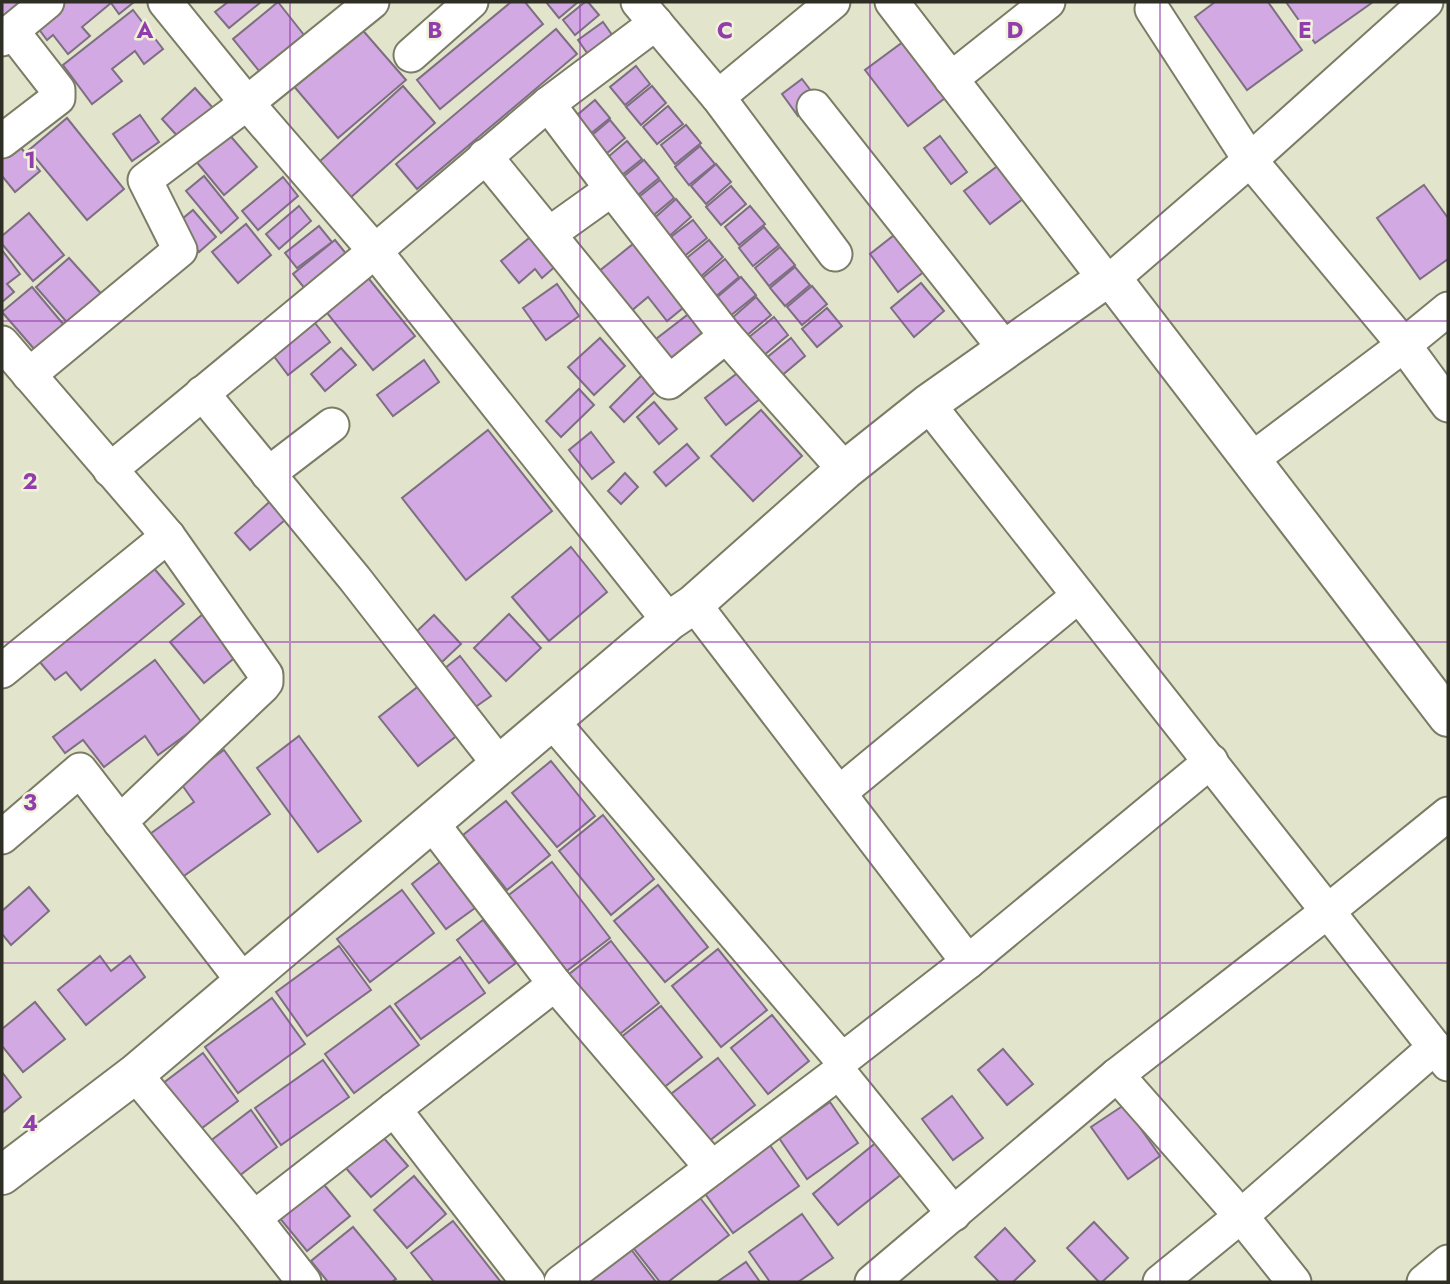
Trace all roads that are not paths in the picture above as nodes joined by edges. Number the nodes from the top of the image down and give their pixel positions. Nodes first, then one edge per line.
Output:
1 (47, 2) edge
2 (165, 2) edge
3 (372, 2) edge
4 (471, 2) edge
5 (833, 2) edge
6 (892, 2) edge
7 (1048, 2) edge
8 (1426, 2) edge
9 (1152, 9) dead end
10 (647, 12) edge
11 (7, 35) edge
12 (411, 55) dead end
13 (951, 79) junction
14 (718, 97) junction
15 (247, 103) junction
16 (548, 104) junction
17 (814, 107) dead end
18 (2, 141) edge
19 (485, 156) junction
20 (1250, 160) junction
21 (612, 189) junction
22 (549, 234) junction
23 (375, 251) junction
24 (835, 254) dead end
25 (1108, 280) junction
26 (1448, 309) edge
27 (726, 336) junction
28 (2, 343) edge
29 (1404, 345) junction
30 (1005, 349) junction
31 (29, 375) junction
32 (202, 393) junction
33 (928, 404) junction
34 (1448, 405) edge
35 (332, 425) dead end
36 (1251, 460) junction
37 (110, 470) junction
38 (845, 470) junction
39 (268, 474) junction
40 (168, 536) junction
41 (1077, 596) junction
42 (681, 612) junction
43 (2, 671) edge
44 (1448, 717) edge
45 (552, 721) junction
46 (1211, 761) junction
47 (499, 764) junction
48 (839, 793) junction
49 (1448, 814) edge
50 (120, 822) junction
51 (431, 822) junction
52 (2, 837) edge
53 (1328, 911) junction
54 (968, 962) junction
55 (243, 981) junction
56 (555, 984) junction
57 (1441, 1056) edge
58 (840, 1066) junction
59 (135, 1074) junction
60 (1117, 1075) junction
61 (394, 1109) junction
62 (712, 1168) junction
63 (2, 1175) edge
64 (954, 1214) junction
65 (1241, 1216) junction
66 (254, 1218) junction
67 (1448, 1262) edge
68 (304, 1282) edge
69 (528, 1282) edge
70 (561, 1282) edge
71 (872, 1282) edge
72 (1160, 1282) edge
73 (1294, 1282) edge
74 (1424, 1282) edge

1 - 11 street
2 - 15 street
3 - 15 street
4 - 12 street
5 - 14 street
6 - 13 street
7 - 13 street
8 - 20 street
9 - 20 street
10 - 14 street
10 - 16 street
11 - 18 street
13 - 25 street
14 - 24 street
15 - 23 street
15 - 31 street
16 - 19 street
16 - 21 street
17 - 30 street
19 - 22 street
19 - 23 street
20 - 25 street
20 - 29 street
21 - 22 street
21 - 27 street
22 - 27 street
23 - 32 street
23 - 42 street
25 - 30 street
25 - 36 street
26 - 29 street
27 - 38 street
28 - 31 street
29 - 34 street
29 - 36 street
30 - 33 street
31 - 37 street
32 - 37 street
32 - 39 street
33 - 38 street
33 - 41 street
35 - 39 street
36 - 44 street
37 - 40 street
38 - 42 street
39 - 47 street
40 - 43 street
40 - 50 street
41 - 46 street
41 - 48 street
42 - 45 street
42 - 48 street
45 - 47 street
45 - 58 street
46 - 53 street
46 - 54 street
47 - 51 street
48 - 54 street
49 - 53 street
50 - 52 street
50 - 55 street
51 - 55 street
51 - 56 street
53 - 57 street
53 - 60 street
54 - 58 street
55 - 59 street
56 - 61 street
56 - 62 street
57 - 65 street
58 - 62 street
58 - 64 street
59 - 63 street
59 - 66 street
60 - 64 street
60 - 65 street
61 - 66 street
61 - 69 street
62 - 70 street
64 - 71 street
65 - 72 street
65 - 73 street
66 - 68 street
67 - 74 street

